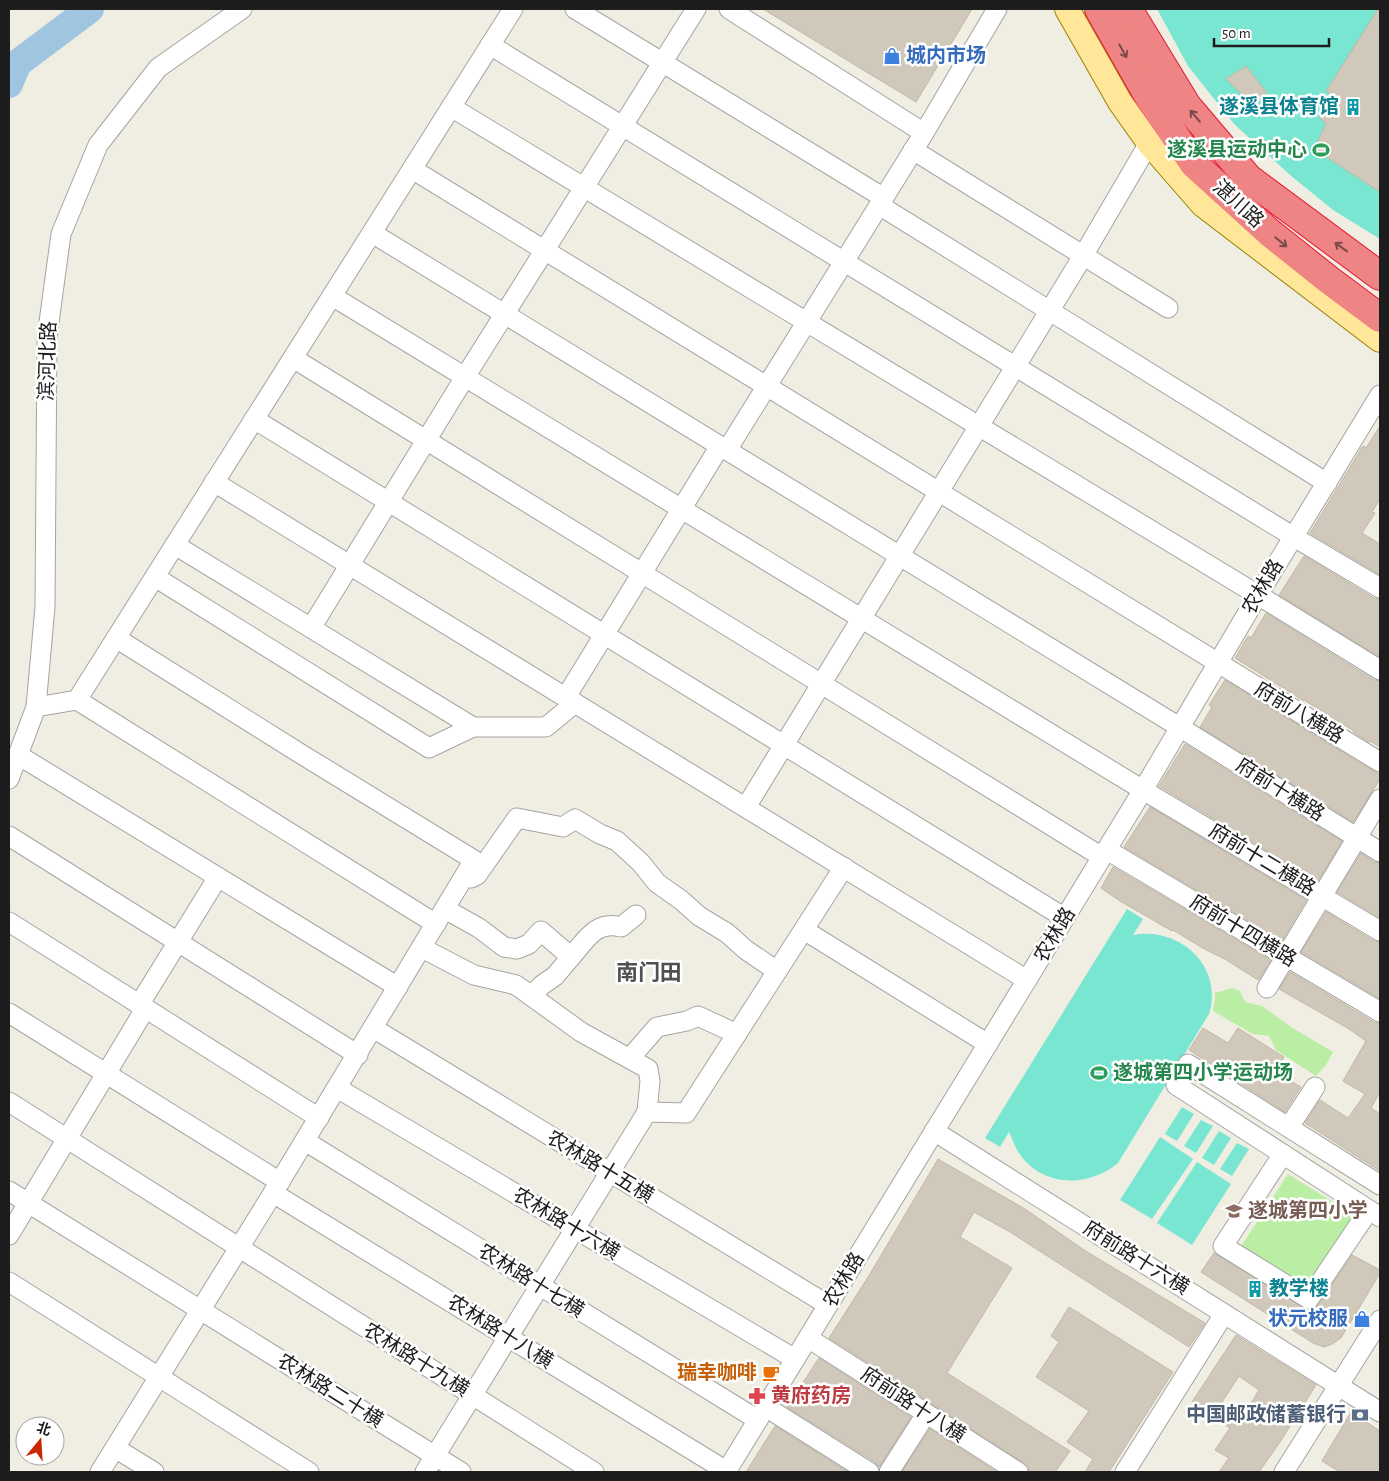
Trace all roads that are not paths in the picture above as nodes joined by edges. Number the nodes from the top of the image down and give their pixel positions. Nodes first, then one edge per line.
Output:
1 (242, 9) edge
2 (513, 9) edge
3 (575, 9) edge
4 (696, 9) edge
5 (729, 9) edge
6 (997, 9) edge
7 (1067, 9) edge
8 (1099, 9) edge
9 (1128, 9) edge
10 (490, 45) junction
11 (662, 62) junction
12 (451, 108) junction
13 (622, 126) junction
14 (924, 133) junction
15 (1150, 143) junction
16 (913, 150) junction
17 (412, 169) junction
18 (584, 188) junction
19 (881, 202) junction
20 (372, 233) junction
21 (545, 250) junction
22 (1084, 256) junction
23 (844, 262) junction
24 (1380, 276) edge
25 (332, 296) junction
26 (1168, 308) dead end
27 (1050, 311) junction
28 (505, 314) junction
29 (1380, 318) edge
30 (806, 322) junction
31 (1380, 340) edge
32 (293, 358) junction
33 (1016, 367) junction
34 (465, 377) junction
35 (767, 386) junction
36 (1380, 395) edge
37 (254, 419) junction
38 (979, 426) junction
39 (426, 440) junction
40 (723, 448) junction
41 (214, 482) junction
42 (1326, 483) junction
43 (939, 492) junction
44 (389, 502) junction
45 (682, 509) junction
46 (1294, 537) junction
47 (174, 545) junction
48 (900, 556) junction
49 (350, 565) junction
50 (642, 573) junction
51 (155, 577) junction
52 (1380, 588) edge
53 (1258, 595) junction
54 (862, 619) junction
55 (312, 628) junction
56 (604, 635) junction
57 (116, 638) junction
58 (1218, 663) junction
59 (1380, 670) edge
60 (822, 684) junction
61 (77, 700) junction
62 (571, 700) junction
63 (36, 707) junction
64 (473, 727) junction
65 (1181, 728) junction
66 (784, 745) junction
67 (18, 755) junction
68 (1380, 762) edge
69 (9, 779) edge
70 (1143, 790) junction
71 (1380, 798) edge
72 (746, 807) junction
73 (9, 836) edge
74 (1356, 838) junction
75 (1380, 852) edge
76 (1104, 854) junction
77 (844, 867) junction
78 (218, 878) junction
79 (459, 886) junction
80 (1322, 896) junction
81 (636, 914) dead end
82 (441, 916) junction
83 (1065, 918) junction
84 (9, 922) edge
85 (804, 930) junction
86 (1380, 931) edge
87 (178, 942) junction
88 (422, 948) junction
89 (1286, 956) junction
90 (571, 957) junction
91 (777, 971) junction
92 (1027, 980) junction
93 (398, 988) junction
94 (1267, 988) dead end
95 (532, 996) junction
96 (142, 1007) junction
97 (1380, 1012) edge
98 (9, 1013) edge
99 (374, 1028) junction
100 (737, 1034) junction
101 (988, 1044) junction
102 (358, 1055) junction
103 (630, 1058) junction
104 (1188, 1064) dead end
105 (106, 1074) junction
106 (1176, 1085) dead end
107 (1315, 1087) dead end
108 (337, 1088) junction
109 (9, 1102) edge
110 (647, 1112) junction
111 (319, 1118) junction
112 (1288, 1127) junction
113 (934, 1131) junction
114 (66, 1138) junction
115 (305, 1141) junction
116 (1283, 1154) junction
117 (609, 1173) junction
118 (1380, 1185) edge
119 (277, 1187) junction
120 (9, 1191) edge
121 (28, 1203) junction
122 (1375, 1213) edge
123 (575, 1229) junction
124 (9, 1235) edge
125 (238, 1248) junction
126 (9, 1282) edge
127 (540, 1286) junction
128 (828, 1305) junction
129 (200, 1310) junction
130 (1224, 1314) junction
131 (1380, 1320) edge
132 (508, 1337) junction
133 (808, 1338) junction
134 (795, 1359) junction
135 (159, 1377) junction
136 (1338, 1386) junction
137 (472, 1395) junction
138 (1380, 1412) edge
139 (762, 1414) junction
140 (926, 1414) junction
141 (115, 1448) junction
142 (435, 1456) junction
143 (100, 1472) edge
144 (154, 1472) edge
145 (309, 1472) edge
146 (425, 1472) edge
147 (461, 1472) edge
148 (594, 1472) edge
149 (727, 1472) edge
150 (869, 1472) edge
151 (889, 1472) edge
152 (1018, 1472) edge
153 (1125, 1472) edge
154 (1284, 1472) edge

1 - 63 street, 滨河北路
2 - 10 street
3 - 11 street
4 - 11 street
5 - 14 street
6 - 14 street
7 - 15 main road
8 -> 29 highway, 湛川路
24 -> 9 highway, 湛川路
10 - 12 street
10 - 13 street
11 - 13 street
11 - 19 street
12 - 17 street
12 - 18 street
13 - 18 street
13 - 23 street
14 - 16 street
15 - 22 street
15 - 31 main road
16 - 19 street
16 - 22 street
17 - 20 street
17 - 21 street, 府前八横路
18 - 21 street
18 - 30 street
19 - 23 street
19 - 27 street
20 - 25 street
20 - 28 street, 府前十横路
21 - 28 street
21 - 35 street, 府前八横路
22 - 26 street
22 - 27 street
23 - 30 street
23 - 33 street
25 - 32 street
25 - 34 street, 府前十二横路
27 - 33 street
27 - 42 street
28 - 34 street
28 - 40 street, 府前十横路
30 - 35 street
30 - 38 street
32 - 37 street
32 - 39 street, 府前十四横路
33 - 38 street
33 - 46 street
34 - 39 street
34 - 45 street, 府前十二横路
35 - 40 street
35 - 43 street, 府前八横路
36 - 42 street, 农林路
37 - 41 street
37 - 44 street
38 - 43 street
38 - 53 street
39 - 44 street
39 - 50 street, 府前十四横路
40 - 45 street
40 - 48 street, 府前十横路
41 - 47 street
41 - 49 street
42 - 46 street, 农林路
43 - 48 street
43 - 58 street, 府前八横路
44 - 49 street
44 - 56 street
45 - 50 street
45 - 54 street, 府前十二横路
46 - 52 street
46 - 53 street, 农林路
47 - 51 street
47 - 55 street
48 - 54 street
48 - 65 street, 府前十横路
49 - 55 street
49 - 62 street
50 - 56 street
50 - 60 street, 府前十四横路
51 - 57 street
51 - 64 street
53 - 58 street, 农林路
53 - 59 street
54 - 60 street
54 - 70 street, 府前十二横路
55 - 64 street
56 - 62 street
56 - 66 street
57 - 61 street
57 - 79 street
58 - 65 street, 农林路
58 - 68 street, 府前八横路
60 - 66 street
60 - 76 street, 府前十四横路
61 - 63 street
61 - 82 street
62 - 64 street
62 - 72 street
63 - 67 street, 滨河北路
65 - 70 street, 农林路
65 - 74 street, 府前十横路
66 - 72 street
66 - 83 street
67 - 69 street, 滨河北路
67 - 78 street
70 - 76 street, 农林路
70 - 80 street, 府前十二横路
71 - 74 street
72 - 77 street
73 - 87 street
74 - 75 street, 府前十横路
74 - 80 street
76 - 83 street, 农林路
76 - 89 street, 府前十四横路
77 - 85 street
77 - 92 street
78 - 87 street
78 - 93 street
79 - 82 street
79 - 91 street
80 - 86 street, 府前十二横路
80 - 89 street
81 - 90 street
82 - 88 street
82 - 90 street
83 - 92 street, 农林路
84 - 96 street
85 - 91 street
85 - 101 street
87 - 96 street
87 - 102 street
88 - 93 street
88 - 95 street
89 - 94 street
89 - 97 street, 府前十四横路
90 - 95 street
91 - 100 street
92 - 101 street, 农林路
93 - 99 street
95 - 103 street
96 - 105 street
96 - 111 street
98 - 105 street, 农林路十八横
99 - 102 street
99 - 117 street, 农林路十五横
100 - 103 street
100 - 110 street
101 - 113 street, 农林路
102 - 108 street
103 - 110 street
104 - 112 street
105 - 114 street
105 - 119 street, 农林路十八横
106 - 116 street
107 - 112 street
108 - 111 street
108 - 123 street, 农林路十六横
109 - 114 street, 农林路十九横
110 - 117 street
111 - 115 street
112 - 118 street
113 - 128 street, 农林路
113 - 130 street, 府前路十六横
114 - 121 street
114 - 125 street, 农林路十九横
115 - 119 street
115 - 127 street, 农林路十七横
116 - 122 street
116 - 122 street
117 - 123 street
117 - 128 street, 农林路十五横
119 - 125 street
119 - 132 street, 农林路十八横
120 - 121 street, 农林路二十横
121 - 124 street
121 - 129 street, 农林路二十横
123 - 127 street
123 - 134 street, 农林路十六横
125 - 129 street
125 - 137 street, 农林路十九横
126 - 135 street
127 - 132 street
127 - 139 street, 农林路十七横
128 - 133 street, 农林路
129 - 135 street
129 - 142 street, 农林路二十横
130 - 136 street, 府前路十六横
130 - 153 street
131 - 136 street
132 - 137 street
132 - 149 street, 农林路十八横
133 - 134 street, 农林路
133 - 140 street, 府前路十八横
134 - 139 street, 农林路
135 - 141 street
135 - 145 street
136 - 138 street, 府前路十六横
136 - 154 street
137 - 142 street
137 - 148 street, 农林路十九横
139 - 149 street, 农林路
139 - 150 street, 农林路十七横
140 - 151 street
140 - 152 street, 府前路十八横
141 - 143 street
141 - 144 street
142 - 146 street
142 - 147 street, 农林路二十横

